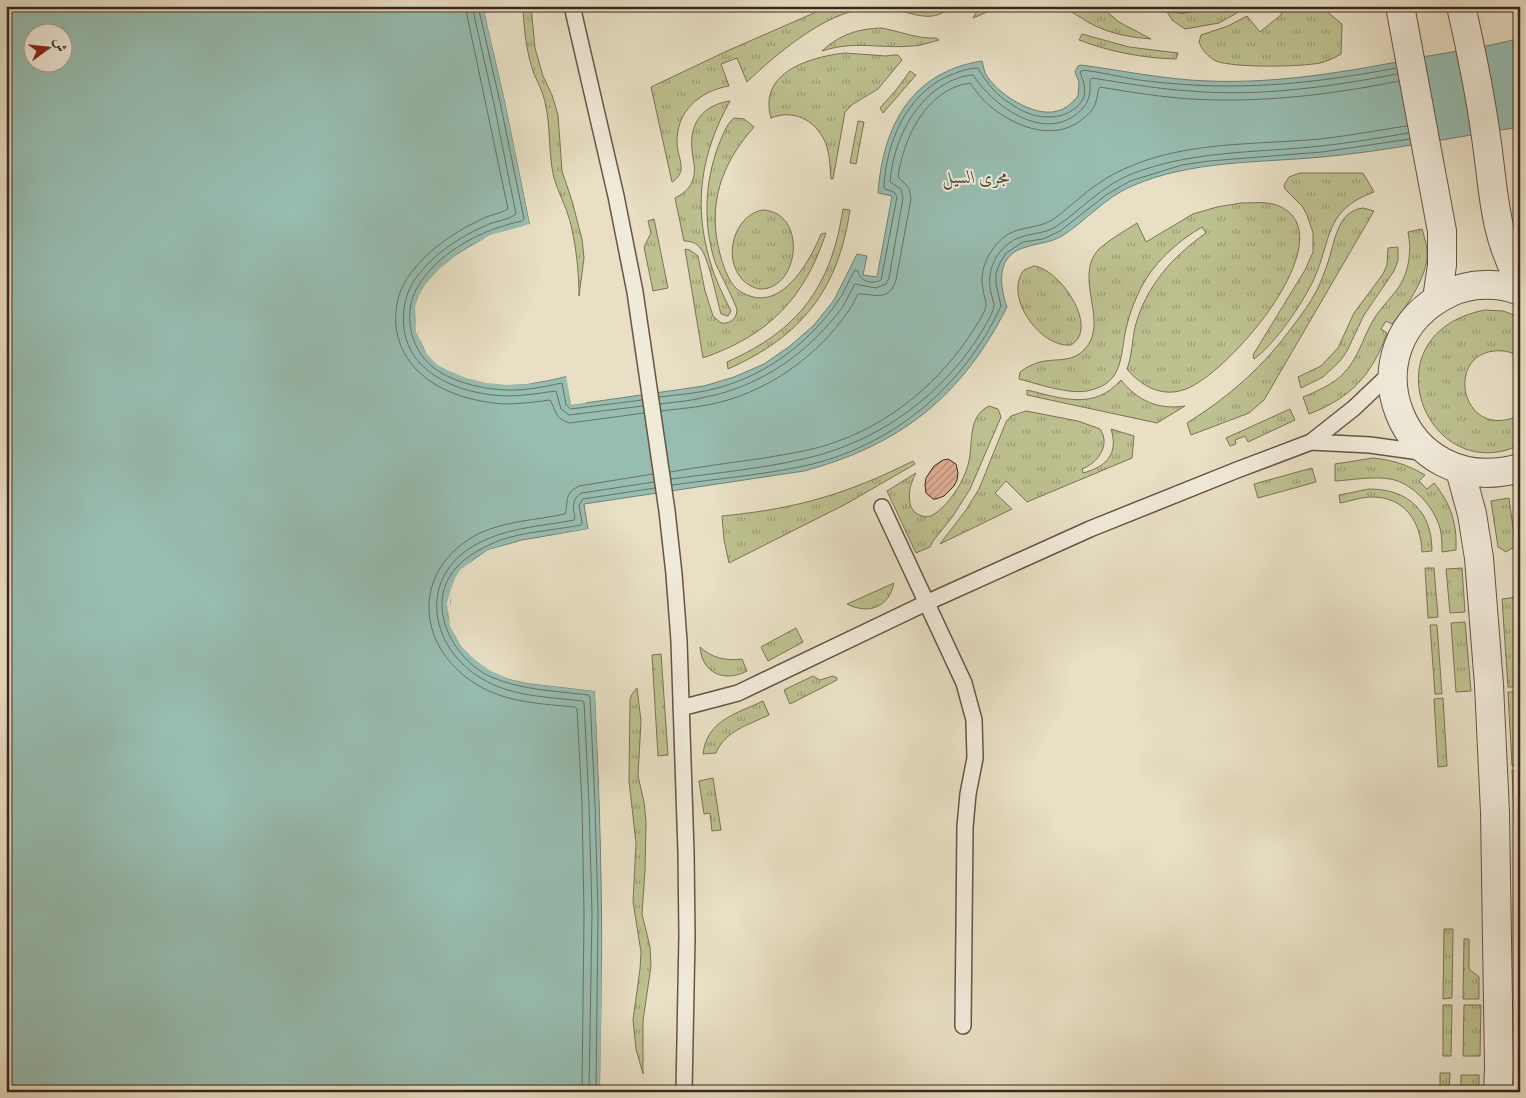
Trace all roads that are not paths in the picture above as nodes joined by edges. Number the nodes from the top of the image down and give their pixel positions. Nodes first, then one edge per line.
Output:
1 (572, 6) edge
2 (1461, 6) edge
3 (1400, 9) edge
4 (1520, 281) edge
5 (1520, 291) edge
6 (1437, 299) junction
7 (1393, 371) junction
8 (1312, 442) junction
9 (1429, 454) junction
10 (1520, 468) edge
11 (1460, 470) junction
12 (882, 507) dead end
13 (926, 603) junction
14 (681, 708) junction
15 (963, 1026) dead end
16 (684, 1092) edge
17 (1498, 1092) edge

1 - 14 lane
2 - 4 street
3 - 6 street
5 - 6 street
6 - 7 street
7 - 8 lane
7 - 9 street
8 - 9 lane
8 - 13 lane
9 - 11 street
10 - 11 street
11 - 17 street
12 - 13 lane
13 - 14 lane
13 - 15 lane
14 - 16 lane

